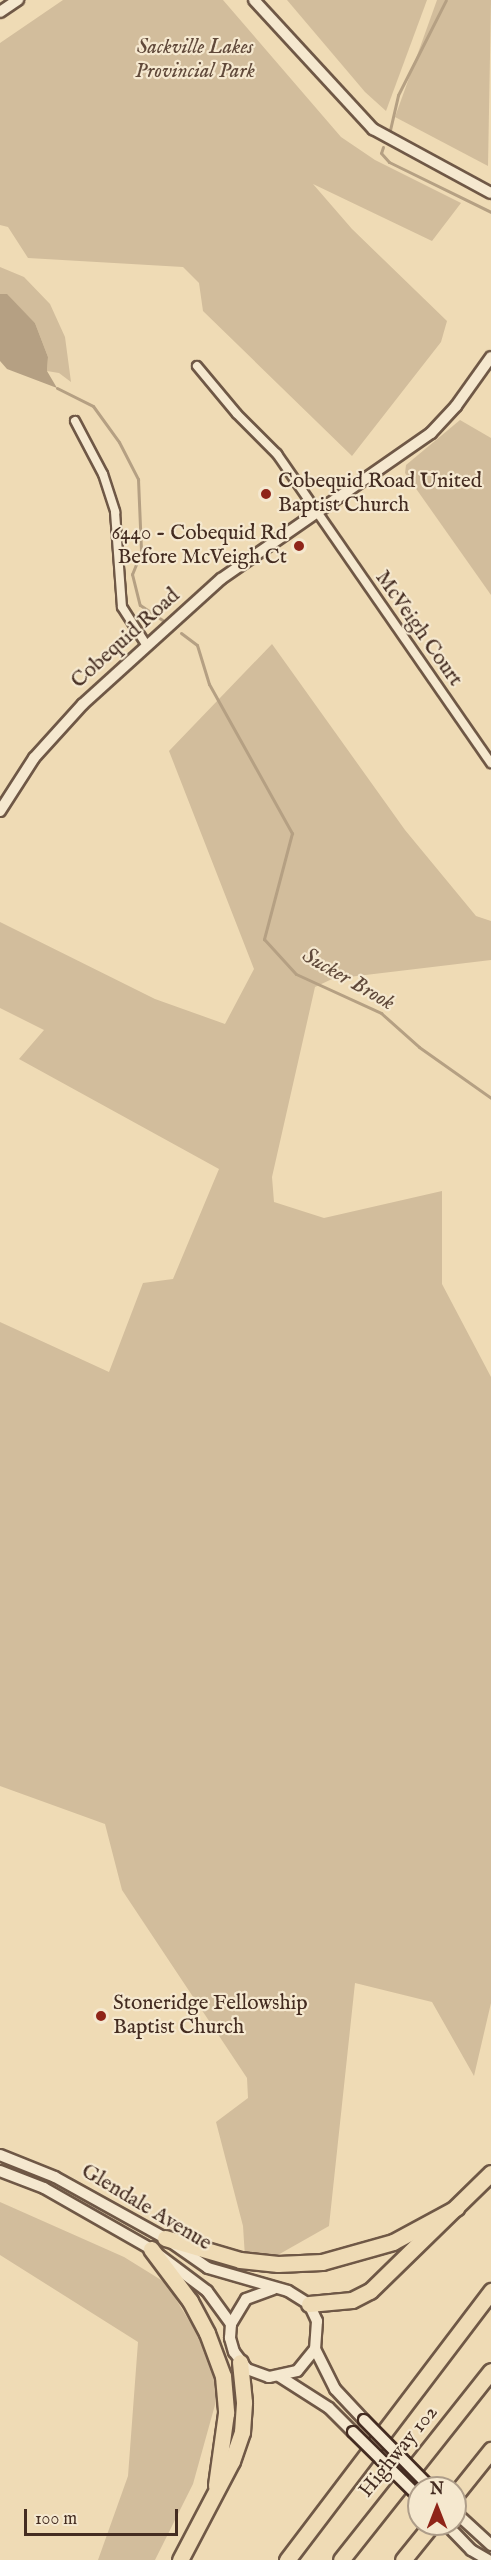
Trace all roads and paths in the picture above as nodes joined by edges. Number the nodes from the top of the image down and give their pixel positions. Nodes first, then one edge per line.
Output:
1 (18, 0) edge
2 (254, 0) edge
3 (0, 12) edge
4 (491, 193) edge
5 (491, 357) edge
6 (197, 366) dead end
7 (75, 421) dead end
8 (316, 515) junction
9 (147, 646) junction
10 (491, 763) edge
11 (0, 811) edge
12 (0, 2155) edge
13 (0, 2170) edge
14 (491, 2173) edge
15 (456, 2208) junction
16 (165, 2238) junction
17 (151, 2249) junction
18 (273, 2289) junction
19 (491, 2291) edge
20 (309, 2304) junction
21 (231, 2324) junction
22 (315, 2349) junction
23 (240, 2362) junction
24 (491, 2371) edge
25 (279, 2376) junction
26 (491, 2450) edge
27 (419, 2476) edge
28 (467, 2480) edge
29 (216, 2485) junction
30 (407, 2485) edge
31 (467, 2524) edge
32 (422, 2536) edge
33 (458, 2536) edge
34 (486, 2542) edge
35 (180, 2560) edge
36 (287, 2560) edge
37 (340, 2560) edge
38 (403, 2560) edge
39 (488, 2560) edge

1 - 3 main road
2 - 4 main road
5 - 8 main road, Cobequid Road
6 - 8 street, McVeigh Court
7 - 9 street
8 - 9 main road, Cobequid Road
8 - 10 street, McVeigh Court
9 - 11 main road, Cobequid Road
12 - 16 main road, Glendale Avenue
13 - 17 main road, Glendale Avenue
14 - 15 highway
15 - 16 highway
15 - 20 highway
16 - 18 main road, Glendale Avenue
17 - 21 main road, Glendale Avenue
17 - 29 highway
18 - 20 main road, Glendale Avenue
18 - 21 main road
19 - 36 highway
20 - 22 main road
21 - 23 main road, Glendale Avenue
22 - 25 main road
22 - 27 main road, bridge
23 - 25 main road
23 - 29 highway
24 - 37 highway, Highway 102
25 - 30 main road, bridge
26 - 28 highway
29 - 35 highway
31 - 34 main road
32 - 38 highway
33 - 39 main road

